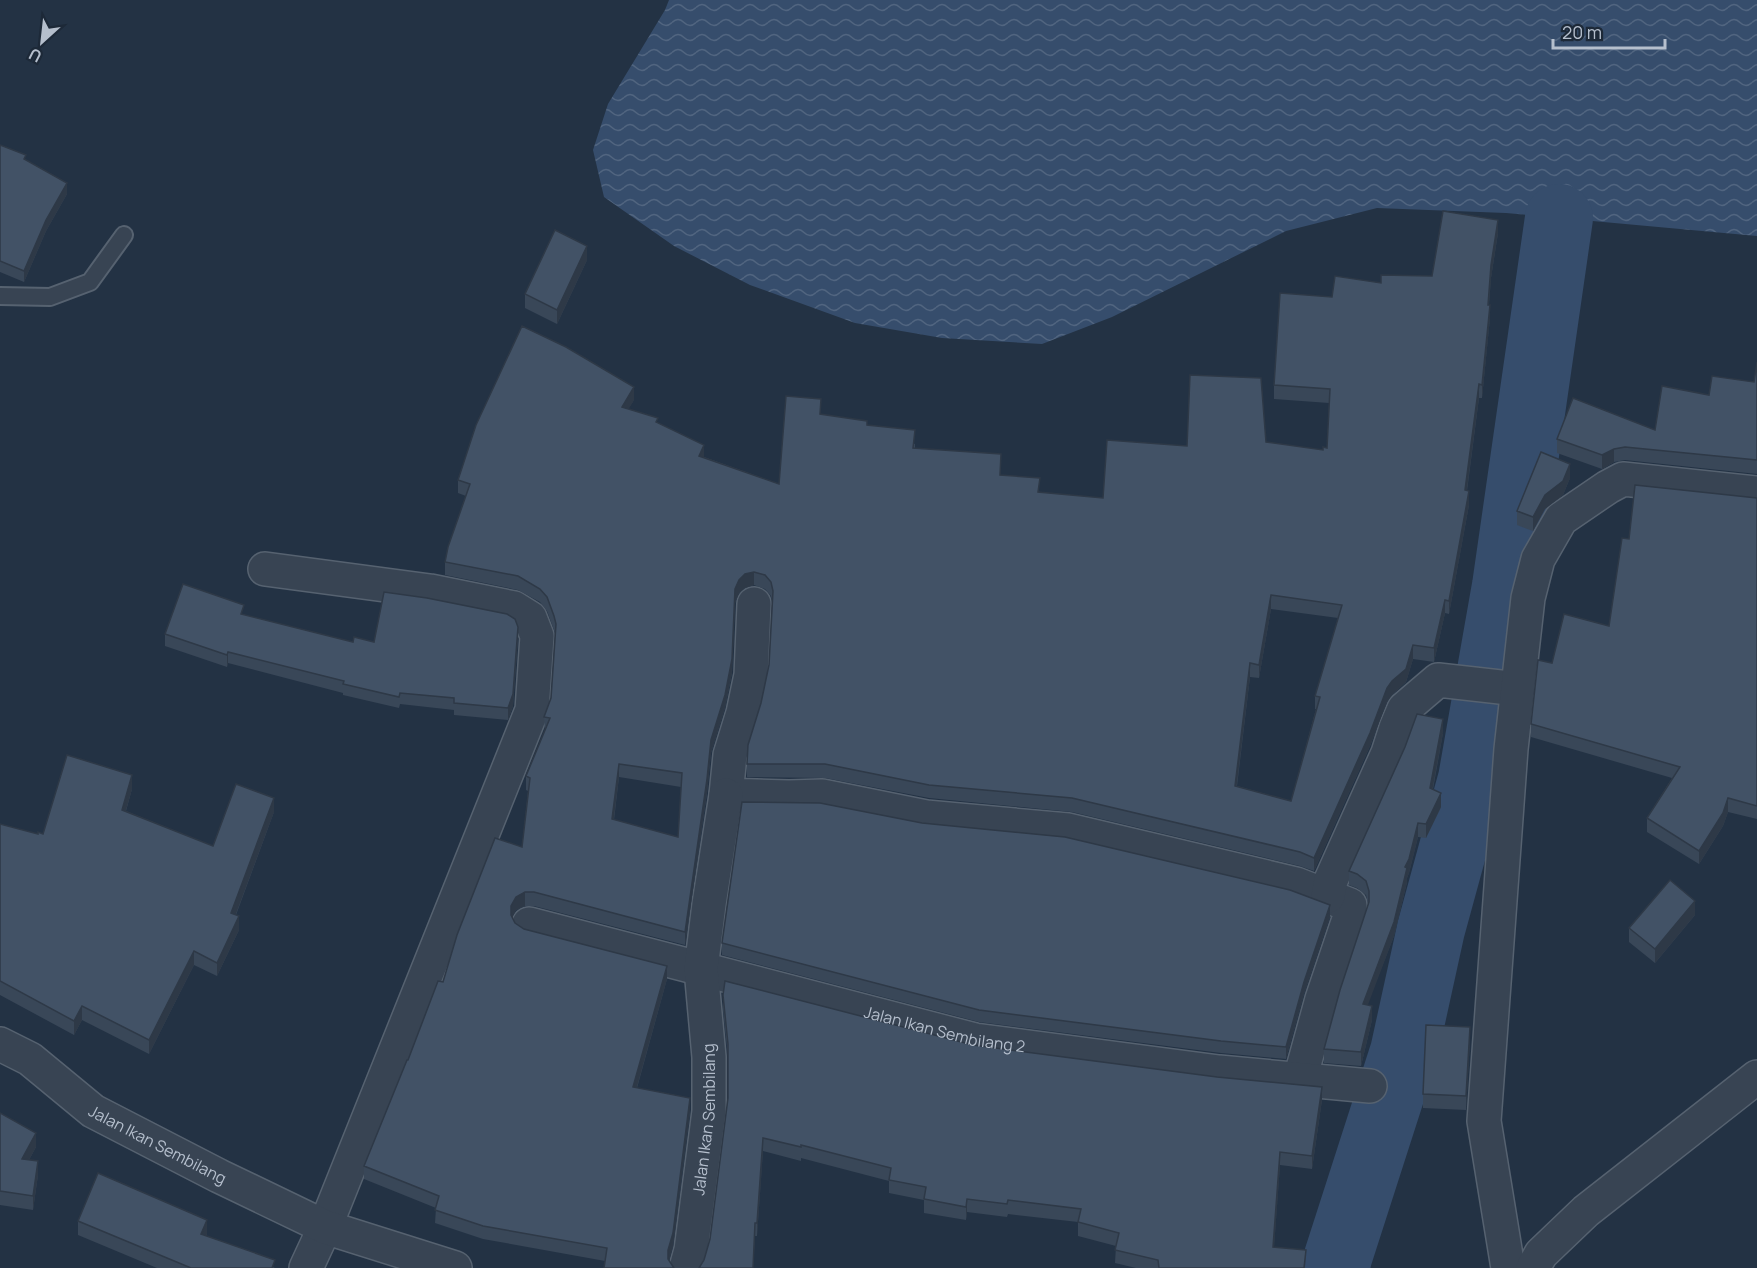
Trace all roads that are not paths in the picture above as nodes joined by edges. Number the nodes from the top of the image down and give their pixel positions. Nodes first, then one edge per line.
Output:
1 (124, 235) dead end
2 (0, 296) edge
3 (1757, 493) edge
4 (265, 569) dead end
5 (754, 604) dead end
6 (1518, 689) junction
7 (726, 795) junction
8 (1328, 896) junction
9 (529, 924) dead end
10 (701, 969) junction
11 (0, 1044) edge
12 (1757, 1077) edge
13 (1300, 1079) junction
14 (1370, 1086) dead end
15 (325, 1227) junction
16 (306, 1268) edge
17 (455, 1268) edge
18 (686, 1268) edge
19 (1508, 1268) edge
20 (1533, 1268) edge

1 - 2 lane
3 - 6 street
4 - 15 street
5 - 7 street, Jalan Ikan Sembilang
6 - 8 street
6 - 19 street
7 - 8 street
7 - 10 street, Jalan Ikan Sembilang
8 - 13 street
9 - 10 street, Jalan Ikan Sembilang 2
10 - 13 street, Jalan Ikan Sembilang 2
10 - 18 street, Jalan Ikan Sembilang
11 - 15 street, Jalan Ikan Sembilang
12 - 20 street
13 - 14 street, Jalan Ikan Sembilang 2
15 - 16 street
15 - 17 street, Jalan Ikan Sembilang

